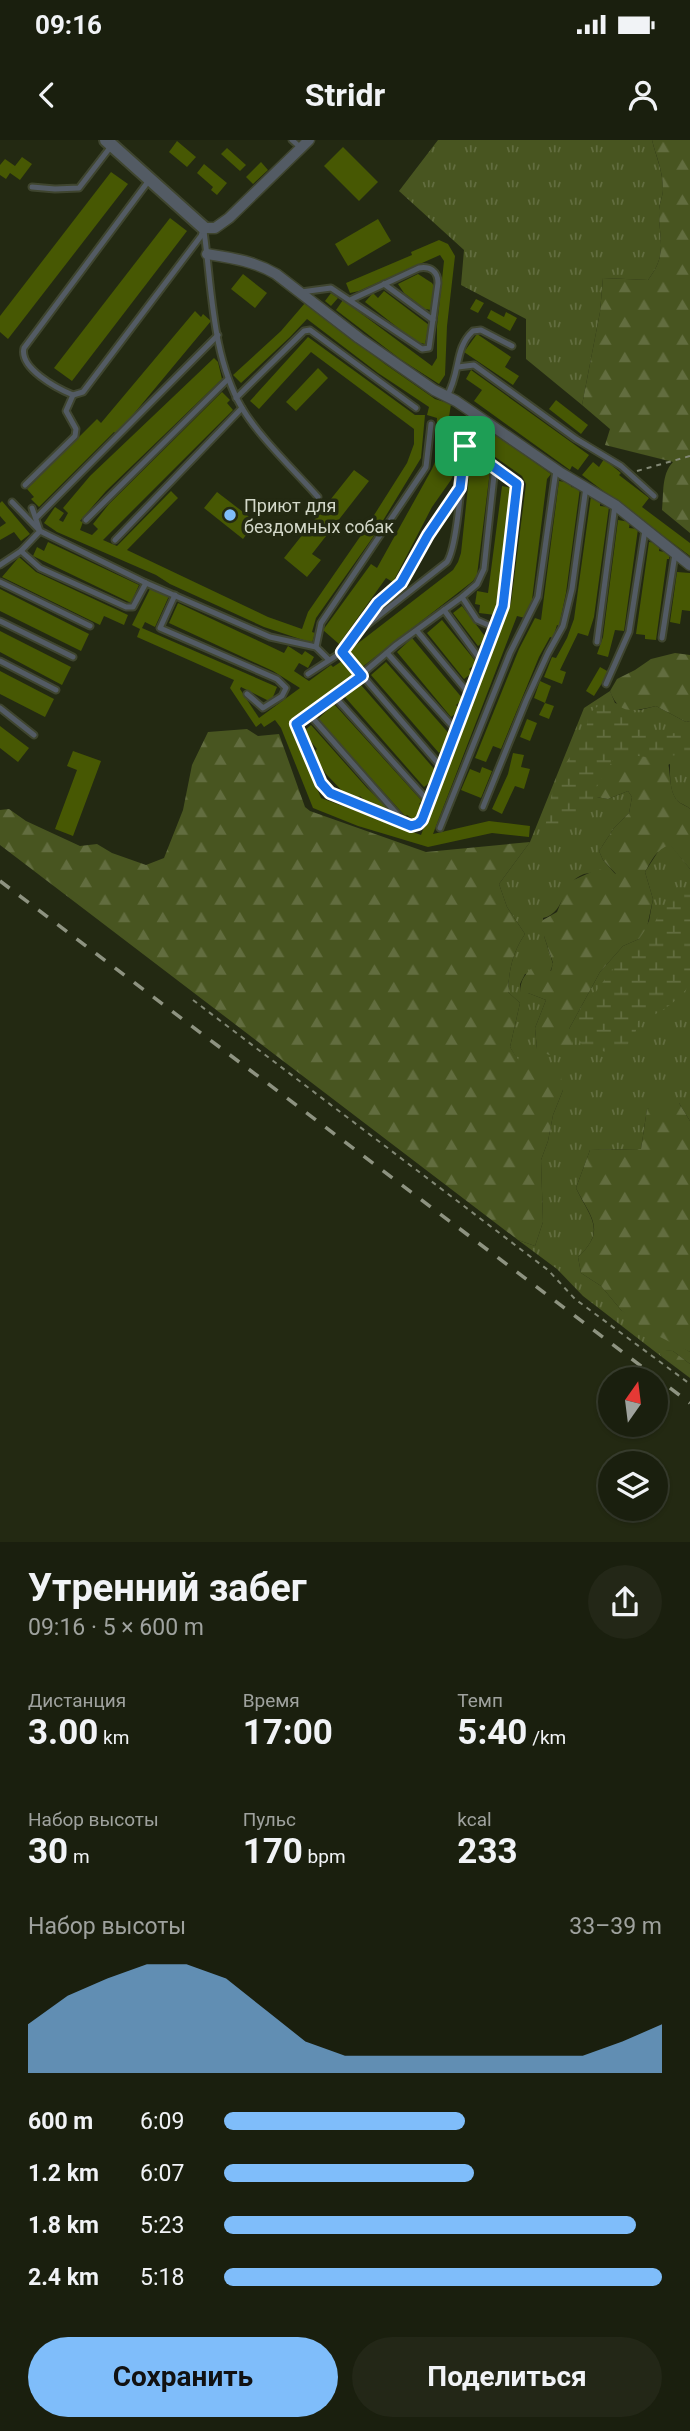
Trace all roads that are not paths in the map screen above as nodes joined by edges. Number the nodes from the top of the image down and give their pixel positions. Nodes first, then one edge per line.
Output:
1 (292, 140) edge
2 (109, 143) edge
3 (305, 144) edge
4 (150, 179) junction
5 (32, 187) dead end
6 (207, 228) junction
7 (207, 254) junction
8 (384, 284) junction
9 (301, 292) junction
10 (351, 299) junction
11 (433, 320) junction
12 (218, 335) junction
13 (512, 346) dead end
14 (458, 367) junction
15 (229, 379) junction
16 (73, 395) junction
17 (447, 396) junction
18 (236, 398) junction
19 (242, 408) junction
20 (416, 408) dead end
21 (472, 412) junction
22 (432, 425) dead end
23 (465, 446) junction
24 (495, 466) junction
25 (556, 470) junction
26 (24, 485) dead end
27 (586, 487) junction
28 (460, 488) junction
29 (654, 496) dead end
30 (318, 498) dead end
31 (12, 502) dead end
32 (614, 505) junction
33 (32, 508) dead end
34 (36, 518) junction
35 (86, 520) dead end
36 (645, 530) junction
37 (40, 531) junction
38 (115, 540) dead end
39 (21, 551) junction
40 (675, 553) junction
41 (0, 565) edge
42 (690, 565) edge
43 (0, 582) edge
44 (146, 583) junction
45 (175, 595) junction
46 (462, 597) junction
47 (444, 610) junction
48 (0, 621) edge
49 (90, 626) dead end
50 (495, 628) junction
51 (417, 631) junction
52 (358, 632) junction
53 (662, 638) dead end
54 (597, 642) dead end
55 (316, 647) junction
56 (342, 652) junction
57 (387, 653) junction
58 (73, 657) dead end
59 (328, 659) junction
60 (0, 661) edge
61 (482, 662) junction
62 (307, 674) dead end
63 (362, 676) junction
64 (606, 684) dead end
65 (56, 690) dead end
66 (247, 694) dead end
67 (470, 695) junction
68 (335, 697) junction
69 (0, 708) edge
70 (309, 715) junction
71 (456, 730) junction
72 (34, 735) dead end
73 (442, 768) junction
74 (429, 802) junction
75 (483, 807) dead end
76 (406, 824) junction
77 (439, 828) dead end

1 - 3 lane
2 - 4 street
2 - 5 lane
3 - 6 street
4 - 6 street
4 - 16 lane
6 - 7 lane
6 - 16 lane
7 - 9 street
7 - 12 lane
8 - 10 lane
8 - 11 lane
8 - 11 lane
9 - 10 lane
9 - 17 street
10 - 11 lane
12 - 15 lane
12 - 34 lane
13 - 14 lane
14 - 17 lane
14 - 29 lane
15 - 18 lane
15 - 35 lane
16 - 26 lane
17 - 21 street
18 - 19 lane
18 - 20 lane
19 - 30 lane
19 - 38 lane
21 - 23 lane
21 - 25 street
22 - 55 lane
23 - 24 lane
23 - 28 lane
24 - 46 lane
24 - 50 lane
25 - 27 street
25 - 77 lane
27 - 32 street
27 - 75 lane
28 - 52 lane
28 - 52 lane
31 - 37 lane
32 - 36 street
32 - 54 lane
33 - 34 lane
34 - 37 lane
36 - 40 street
36 - 64 lane
37 - 39 lane
37 - 44 lane
39 - 41 lane
39 - 44 lane
40 - 42 street
40 - 53 lane
43 - 49 lane
44 - 45 lane
45 - 55 lane
45 - 66 lane
46 - 47 lane
46 - 50 lane
47 - 51 lane
47 - 61 lane
48 - 58 lane
50 - 61 lane
51 - 57 lane
51 - 67 lane
52 - 56 lane
55 - 59 lane
56 - 59 lane
56 - 63 lane
57 - 63 lane
57 - 71 lane
59 - 62 lane
60 - 65 lane
61 - 67 lane
63 - 68 lane
63 - 73 lane
67 - 71 lane
68 - 70 lane
68 - 74 lane
69 - 72 lane
70 - 76 lane
70 - 76 lane
71 - 73 lane
73 - 74 lane
74 - 76 lane

